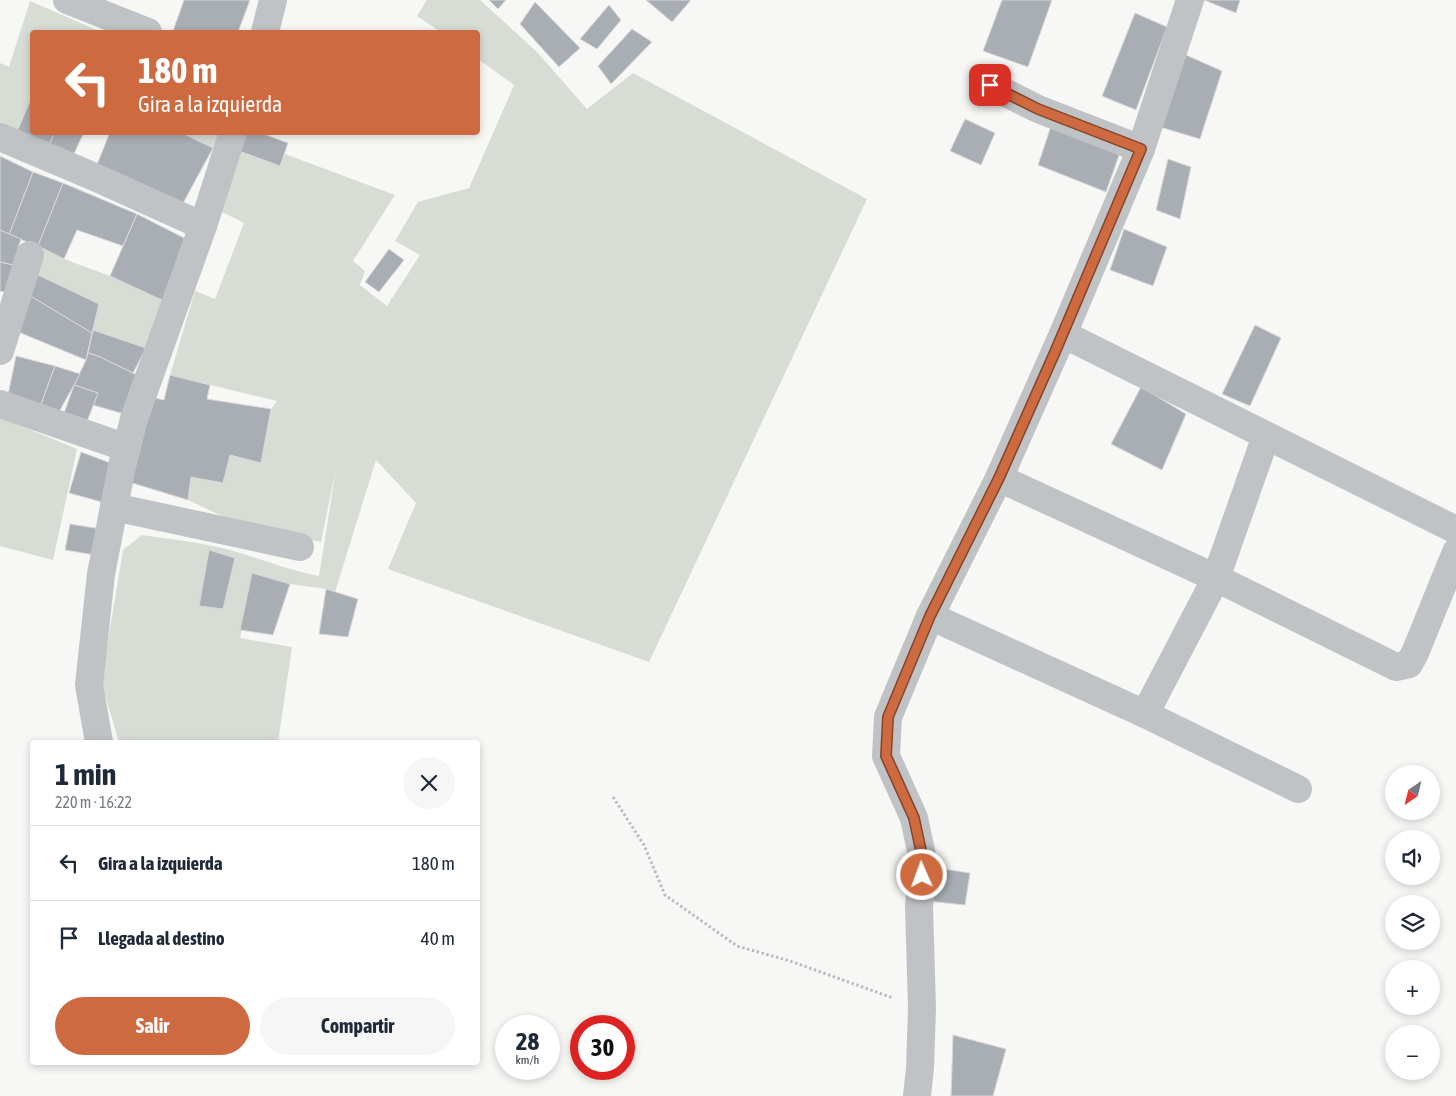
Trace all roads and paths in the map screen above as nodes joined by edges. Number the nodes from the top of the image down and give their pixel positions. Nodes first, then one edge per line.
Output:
1 (68, 0) edge
2 (273, 0) edge
3 (1190, 0) edge
4 (143, 30) edge
5 (266, 30) edge
6 (990, 85) dead end
7 (232, 135) edge
8 (0, 137) edge
9 (1141, 149) junction
10 (203, 226) junction
11 (30, 255) dead end
12 (1063, 334) junction
13 (0, 351) edge
14 (0, 404) edge
15 (1266, 436) junction
16 (127, 448) junction
17 (999, 478) junction
18 (114, 507) junction
19 (1456, 530) edge
20 (300, 547) dead end
21 (1456, 552) edge
22 (1216, 578) junction
23 (930, 616) junction
24 (1145, 714) junction
25 (99, 740) edge
26 (1298, 789) dead end
27 (613, 797) dead end
28 (922, 1008) junction
29 (918, 1096) edge

1 - 4 street
2 - 5 street
3 - 9 street
6 - 9 street
7 - 10 street
8 - 10 street
9 - 12 street
10 - 16 street
11 - 13 street
12 - 15 street
12 - 17 street
14 - 16 street
15 - 19 street
15 - 22 street
16 - 18 street
17 - 22 street
17 - 23 street
18 - 20 street
18 - 25 street
21 - 22 street
22 - 24 street
23 - 24 street
23 - 28 street
24 - 26 street
27 - 28 path
28 - 29 street

